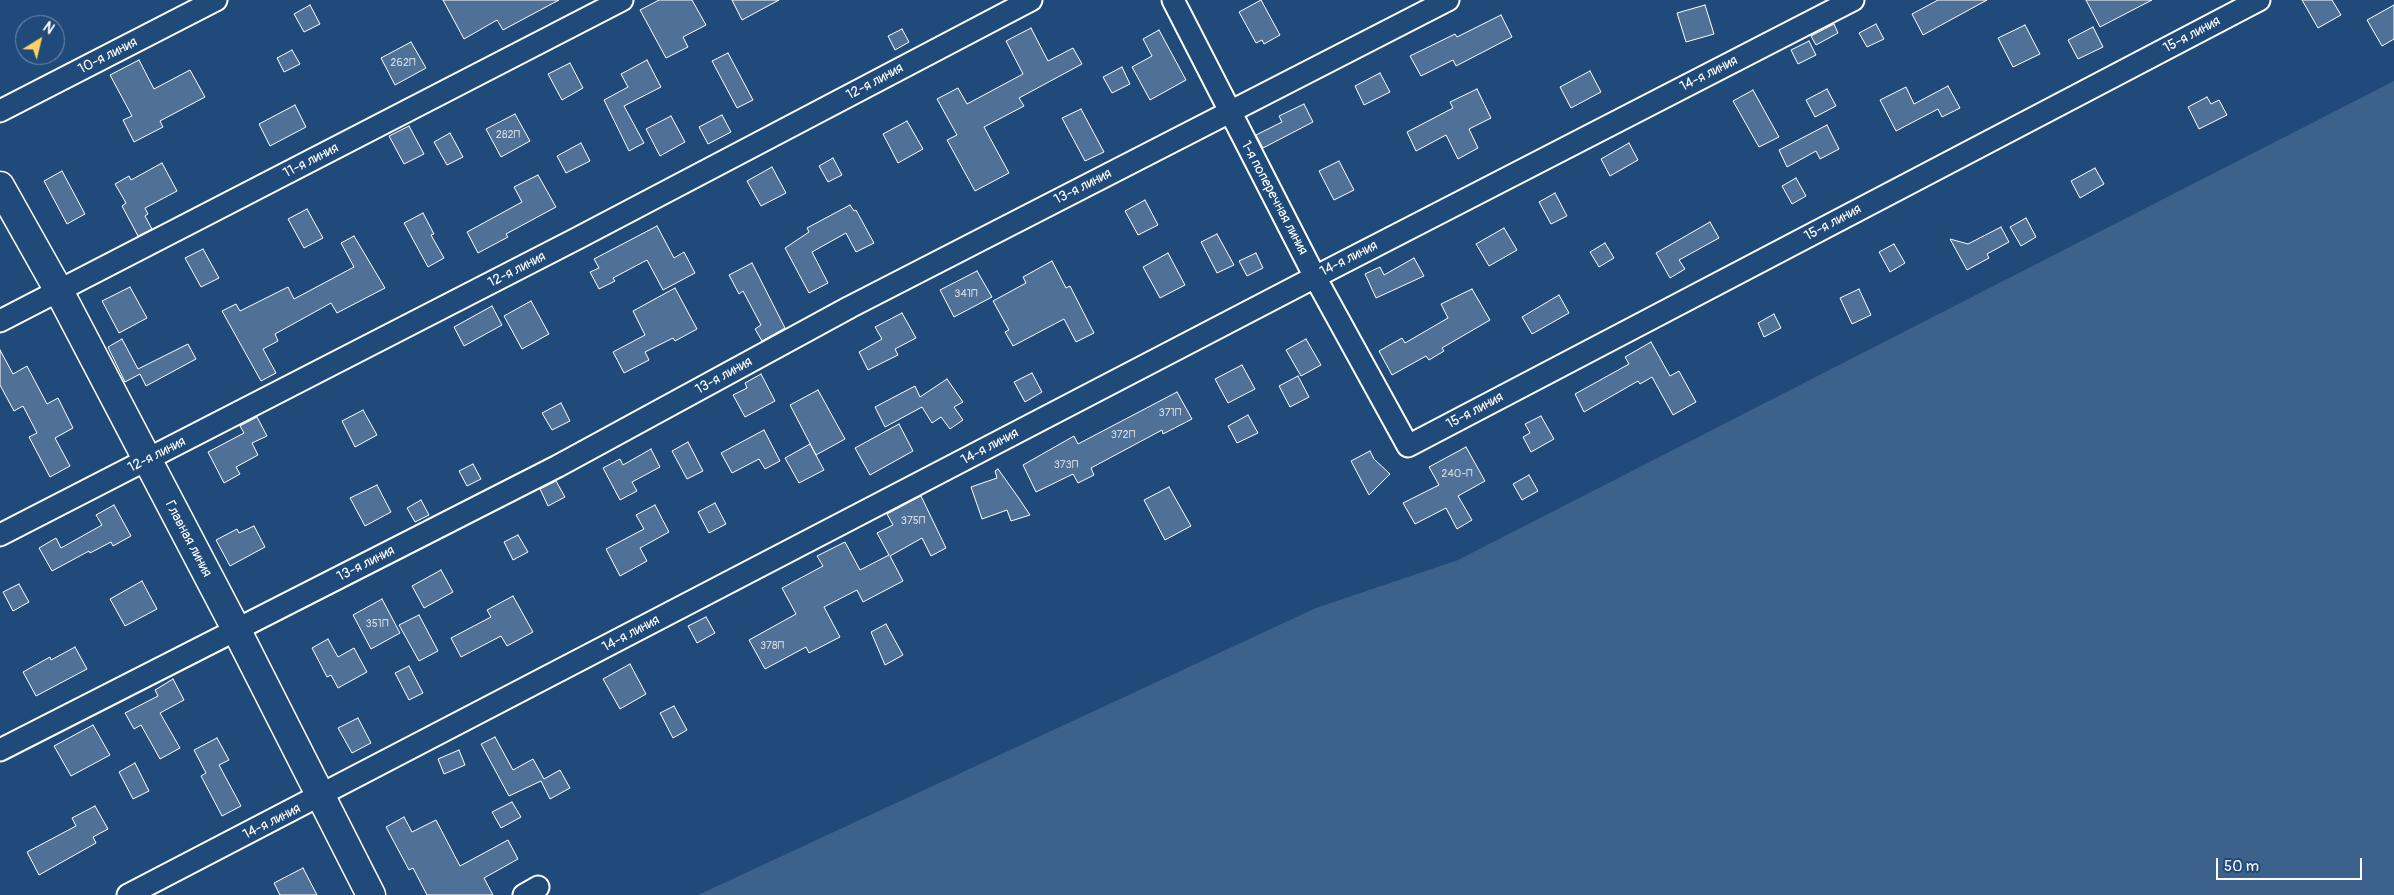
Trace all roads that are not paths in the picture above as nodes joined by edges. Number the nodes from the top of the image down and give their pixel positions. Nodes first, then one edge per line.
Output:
1 (216, 0) edge
2 (622, 0) edge
3 (1031, 0) edge
4 (1173, 0) edge
5 (1448, 0) edge
6 (1852, 0) edge
7 (2259, 0) edge
8 (0, 111) edge
9 (1229, 112) junction
10 (0, 186) edge
11 (1315, 277) junction
12 (59, 291) junction
13 (0, 321) edge
14 (1408, 446) joint
15 (146, 461) junction
16 (0, 535) edge
17 (236, 629) junction
18 (0, 750) edge
19 (319, 797) junction
20 (128, 895) edge
21 (371, 895) edge

1 - 8 street, 10-я линия
2 - 12 street, 11-я линия
3 - 15 street, 12-я линия
4 - 9 street, 1-я поперечная линия
5 - 9 street, 13-я линия
6 - 11 street, 14-я линия
7 - 14 street, 15-я линия
9 - 11 street, 1-я поперечная линия
9 - 17 street, 13-я линия
10 - 12 street, Главная линия
11 - 14 street, 1-я поперечная линия
11 - 19 street, 14-я линия
12 - 13 street, 11-я линия
12 - 15 street, Главная линия
15 - 16 street, 12-я линия
15 - 17 street, Главная линия
17 - 18 street, 13-я линия
17 - 19 street, Главная линия
19 - 20 street, 14-я линия
19 - 21 street, Главная линия

